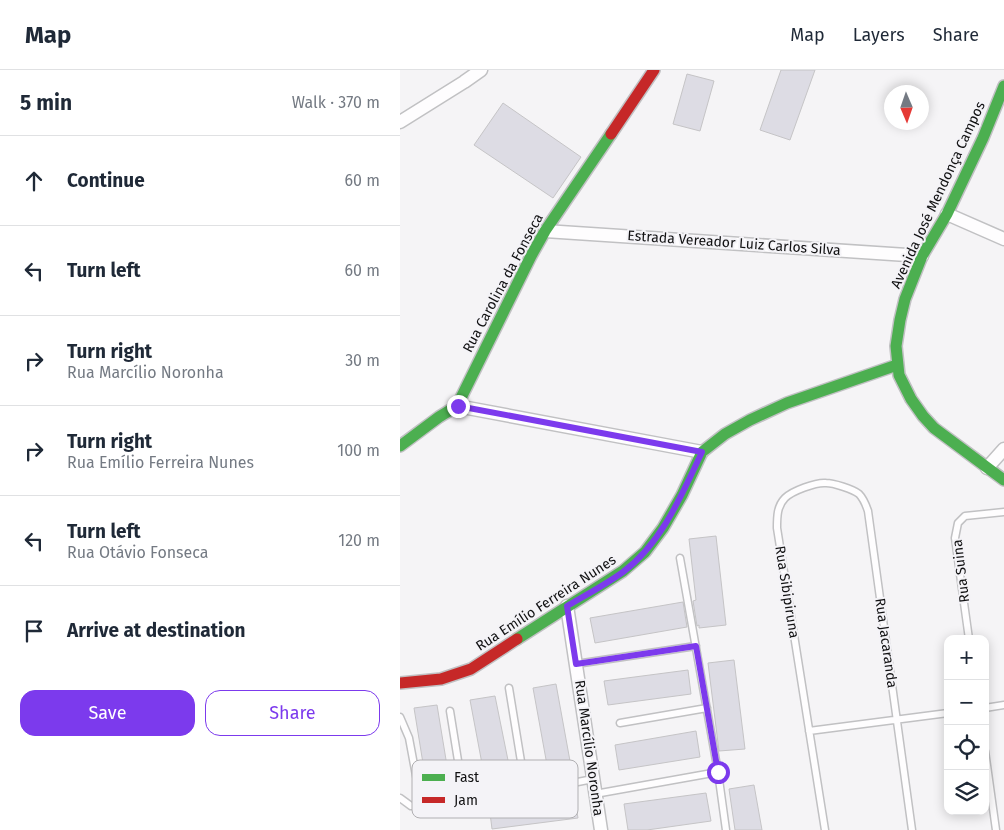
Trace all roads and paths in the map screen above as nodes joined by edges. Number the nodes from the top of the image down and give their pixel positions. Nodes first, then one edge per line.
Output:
1 (481, 70) edge
2 (654, 70) edge
3 (1004, 86) edge
4 (400, 122) edge
5 (947, 214) junction
6 (545, 231) junction
7 (1004, 239) edge
8 (922, 256) junction
9 (897, 365) junction
10 (458, 406) junction
11 (400, 446) edge
12 (1004, 448) edge
13 (702, 452) junction
14 (987, 468) junction
15 (1004, 480) edge
16 (826, 483) joint
17 (1004, 512) edge
18 (680, 558) dead end
19 (567, 606) junction
20 (968, 635) edge
21 (696, 646) junction
22 (576, 664) junction
23 (400, 683) edge
24 (509, 688) dead end
25 (1004, 705) edge
26 (989, 707) edge
27 (707, 708) junction
28 (450, 711) dead end
29 (944, 714) edge
30 (400, 717) edge
31 (897, 720) junction
32 (620, 722) dead end
33 (809, 731) junction
34 (413, 760) edge
35 (458, 760) edge
36 (521, 760) edge
37 (988, 770) edge
38 (718, 772) junction
39 (593, 779) junction
40 (578, 782) edge
41 (595, 794) junction
42 (400, 798) edge
43 (412, 806) edge
44 (601, 830) edge
45 (726, 830) edge
46 (825, 830) edge
47 (912, 830) edge
48 (996, 830) edge

1 - 4 street
2 - 6 street, Rua Carolina da Fonseca
3 - 5 street, Avenida José Mendonça Campos
5 - 7 street
5 - 8 street, Avenida José Mendonça Campos
6 - 8 street, Estrada Vereador Luiz Carlos Silva
6 - 10 street, Rua Carolina da Fonseca
8 - 9 street, Avenida José Mendonça Campos
9 - 13 street, Rua Emílio Ferreira Nunes
9 - 14 street, Avenida José Mendonça Campos
10 - 11 street
10 - 13 street
12 - 14 street
13 - 19 street, Rua Emílio Ferreira Nunes
14 - 15 street, Avenida José Mendonça Campos
16 - 31 lane, Rua Jacaranda
16 - 33 lane, Rua Sibipiruna
17 - 20 lane, Rua Suina
18 - 21 lane
19 - 22 street, Rua Marcílio Noronha
19 - 23 street, Rua Emílio Ferreira Nunes
21 - 22 lane
21 - 27 lane
22 - 39 street, Rua Marcílio Noronha
24 - 36 lane
25 - 26 lane
27 - 32 lane
27 - 38 lane
28 - 35 lane
29 - 31 lane
30 - 34 lane
31 - 33 lane
31 - 47 lane, Rua Jacaranda
33 - 46 lane
37 - 48 lane
38 - 41 lane
38 - 45 lane
39 - 40 lane
39 - 41 street, Rua Marcílio Noronha
41 - 44 street, Rua Marcílio Noronha
42 - 43 lane

